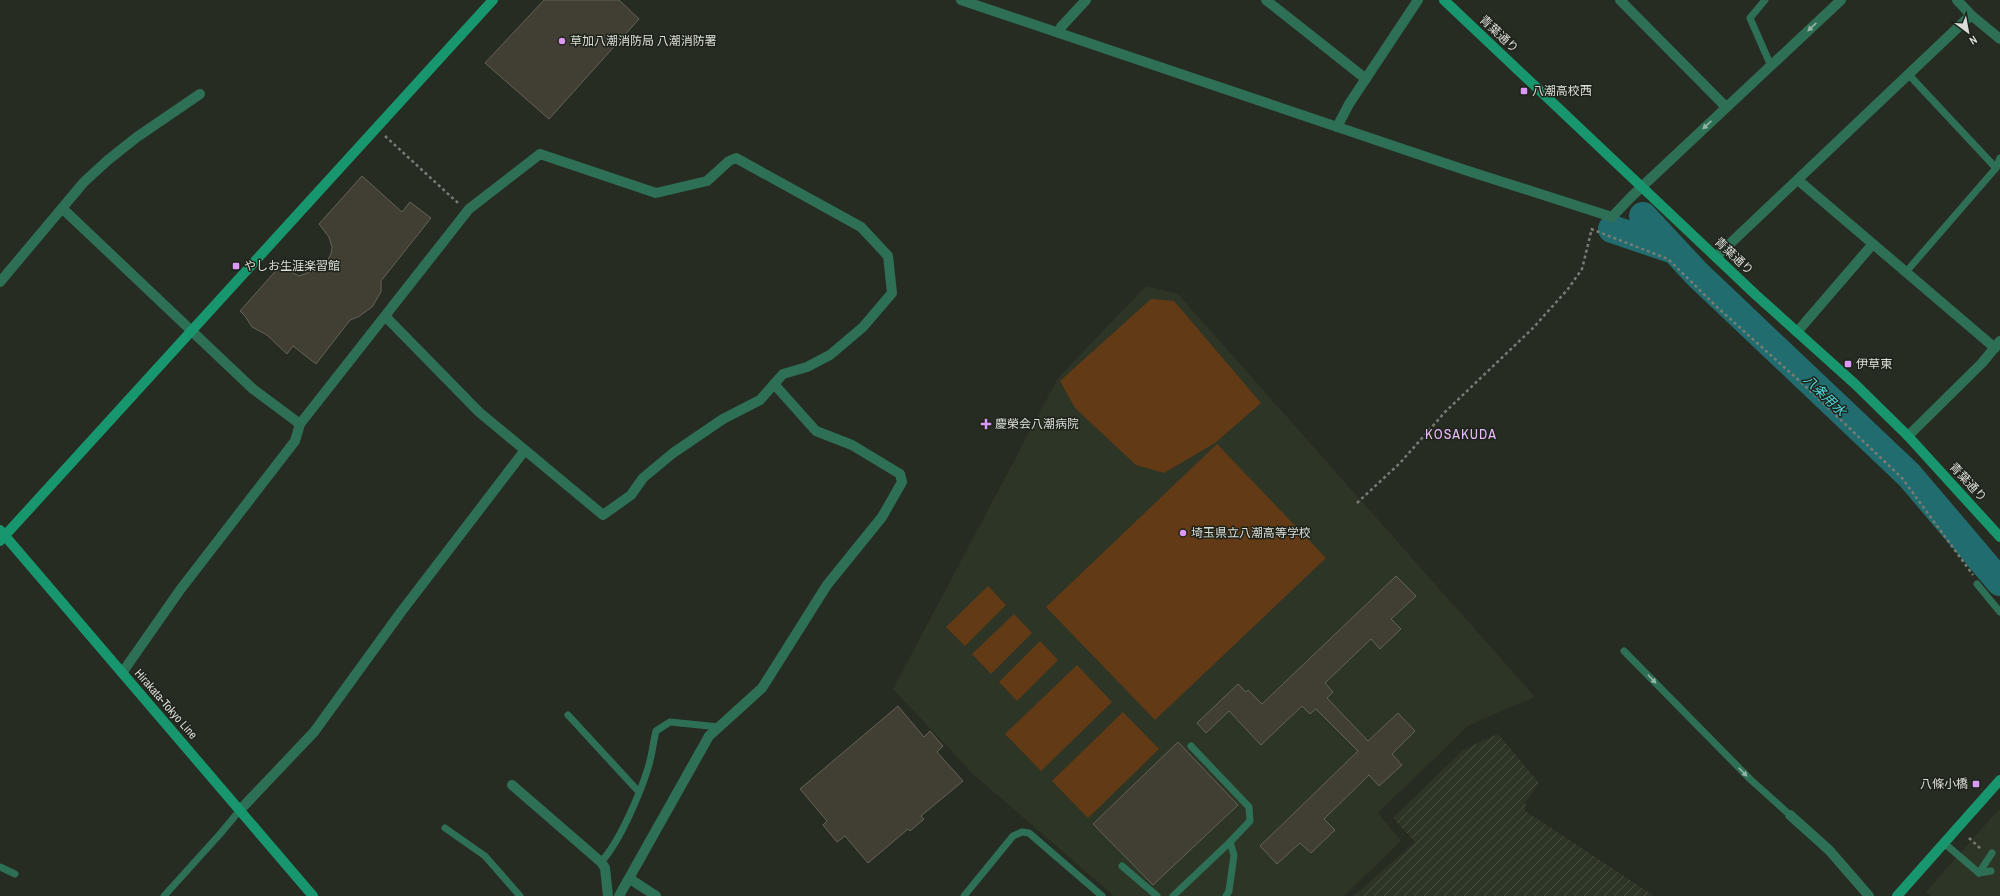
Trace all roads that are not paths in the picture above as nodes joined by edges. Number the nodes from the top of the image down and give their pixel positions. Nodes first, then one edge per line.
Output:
1 (493, 0) edge
2 (961, 0) edge
3 (1086, 0) edge
4 (1266, 0) edge
5 (1418, 0) edge
6 (1444, 0) edge
7 (1620, 0) edge
8 (1765, 0) edge
9 (1840, 0) edge
10 (1957, 0) edge
11 (1971, 14) junction
12 (1059, 33) junction
13 (2000, 39) edge
14 (1771, 66) junction
15 (1909, 75) junction
16 (1366, 79) junction
17 (200, 94) dead end
18 (1726, 107) junction
19 (1337, 127) junction
20 (2000, 158) edge
21 (1996, 168) junction
22 (1798, 180) junction
23 (1642, 187) junction
24 (63, 209) junction
25 (1872, 244) junction
26 (1716, 257) junction
27 (1906, 272) junction
28 (0, 282) edge
29 (385, 316) junction
30 (192, 331) junction
31 (1797, 332) junction
32 (1997, 345) edge
33 (774, 384) junction
34 (300, 424) junction
35 (1908, 436) junction
36 (525, 450) junction
37 (2, 536) edge
38 (2000, 537) edge
39 (1977, 584) road end
40 (2000, 612) edge
41 (1624, 651) dead end
42 (122, 673) junction
43 (568, 715) dead end
44 (719, 727) junction
45 (1191, 746) dead end
46 (2000, 780) edge
47 (512, 785) dead end
48 (638, 791) junction
49 (240, 810) junction
50 (1790, 815) joint
51 (445, 828) dead end
52 (1230, 842) junction
53 (1944, 843) junction
54 (1988, 852) road end
55 (601, 862) junction
56 (1122, 866) dead end
57 (0, 867) edge
58 (1991, 871) dead end
59 (1979, 873) junction
60 (15, 874) dead end
61 (630, 879) junction
62 (164, 896) edge
63 (313, 896) edge
64 (520, 896) edge
65 (608, 896) edge
66 (619, 896) edge
67 (656, 896) edge
68 (964, 896) edge
69 (1102, 896) edge
70 (1157, 896) edge
71 (1173, 896) edge
72 (1226, 896) edge
73 (1869, 896) edge
74 (1897, 896) edge

1 - 30 street
2 - 12 street
3 - 12 street
4 - 16 street
5 - 16 street
6 - 23 street, 青葉通り
7 - 18 street
8 - 14 lane
9 -> 14 street
10 - 11 street
11 - 13 street
11 - 15 street
12 - 19 street
14 - 18 street
15 - 21 lane
15 - 22 street
16 - 19 street
17 - 24 street
18 -> 23 street
19 - 23 street
20 - 21 lane
21 - 27 lane
22 - 25 street
22 - 26 street
23 - 26 street, 青葉通り
24 - 28 street
24 - 30 street
25 - 27 street
25 - 31 street
26 - 31 street, 青葉通り
27 - 32 street
29 - 33 street
29 - 34 street
29 - 36 street
30 - 34 street
30 - 37 street
31 - 35 street, 青葉通り
32 - 35 street
33 - 36 street
33 - 44 street
34 - 42 street
35 - 38 street, 青葉通り
36 - 49 street
37 - 42 street, Hirakata-Tokyo Line
39 - 40 lane
41 -> 50 lane
42 - 49 street, Hirakata-Tokyo Line
43 - 48 lane
44 - 48 lane
44 - 61 street
45 - 52 lane
46 - 53 street
47 - 55 street
48 - 55 lane
49 - 62 lane
49 - 63 street, Hirakata-Tokyo Line
50 - 73 street
51 - 64 lane
52 - 71 lane
52 - 72 lane
53 - 59 lane
53 - 74 street
54 - 59 lane
55 - 65 street
56 - 70 lane
57 - 60 lane
58 - 59 lane
61 - 66 street
61 - 67 street
68 - 69 lane

